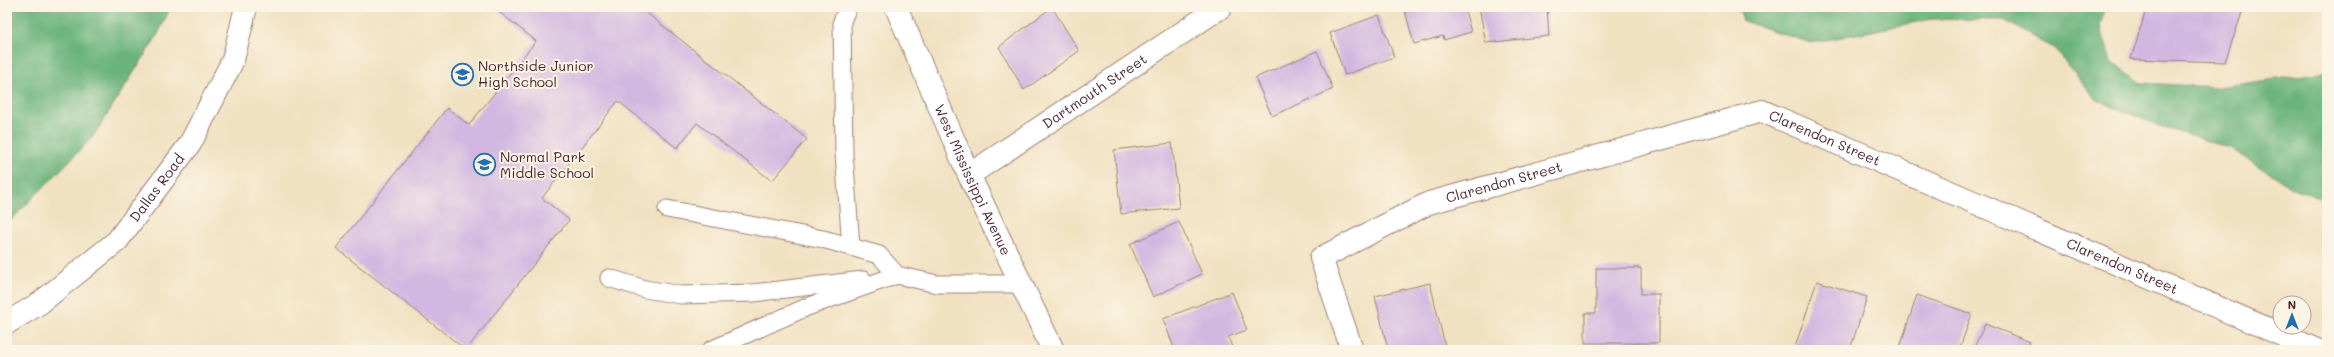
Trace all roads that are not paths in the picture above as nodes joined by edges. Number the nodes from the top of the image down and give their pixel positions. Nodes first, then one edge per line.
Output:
1 (246, 7) edge
2 (848, 7) edge
3 (896, 7) edge
4 (1221, 7) edge
5 (969, 175) junction
6 (667, 209) dead end
7 (851, 247) junction
8 (896, 275) junction
9 (609, 278) dead end
10 (1022, 284) junction
11 (7, 324) edge
12 (711, 350) edge
13 (1053, 350) edge
14 (1352, 350) edge
15 (2317, 350) edge

1 - 11 street, Dallas Road
2 - 7 lane
3 - 5 street, West Mississippi Avenue
4 - 5 street, Dartmouth Street
5 - 10 street, West Mississippi Avenue
6 - 7 lane
7 - 8 lane
8 - 9 lane
8 - 10 lane
8 - 12 lane
10 - 13 street, West Mississippi Avenue
14 - 15 street, Clarendon Street

